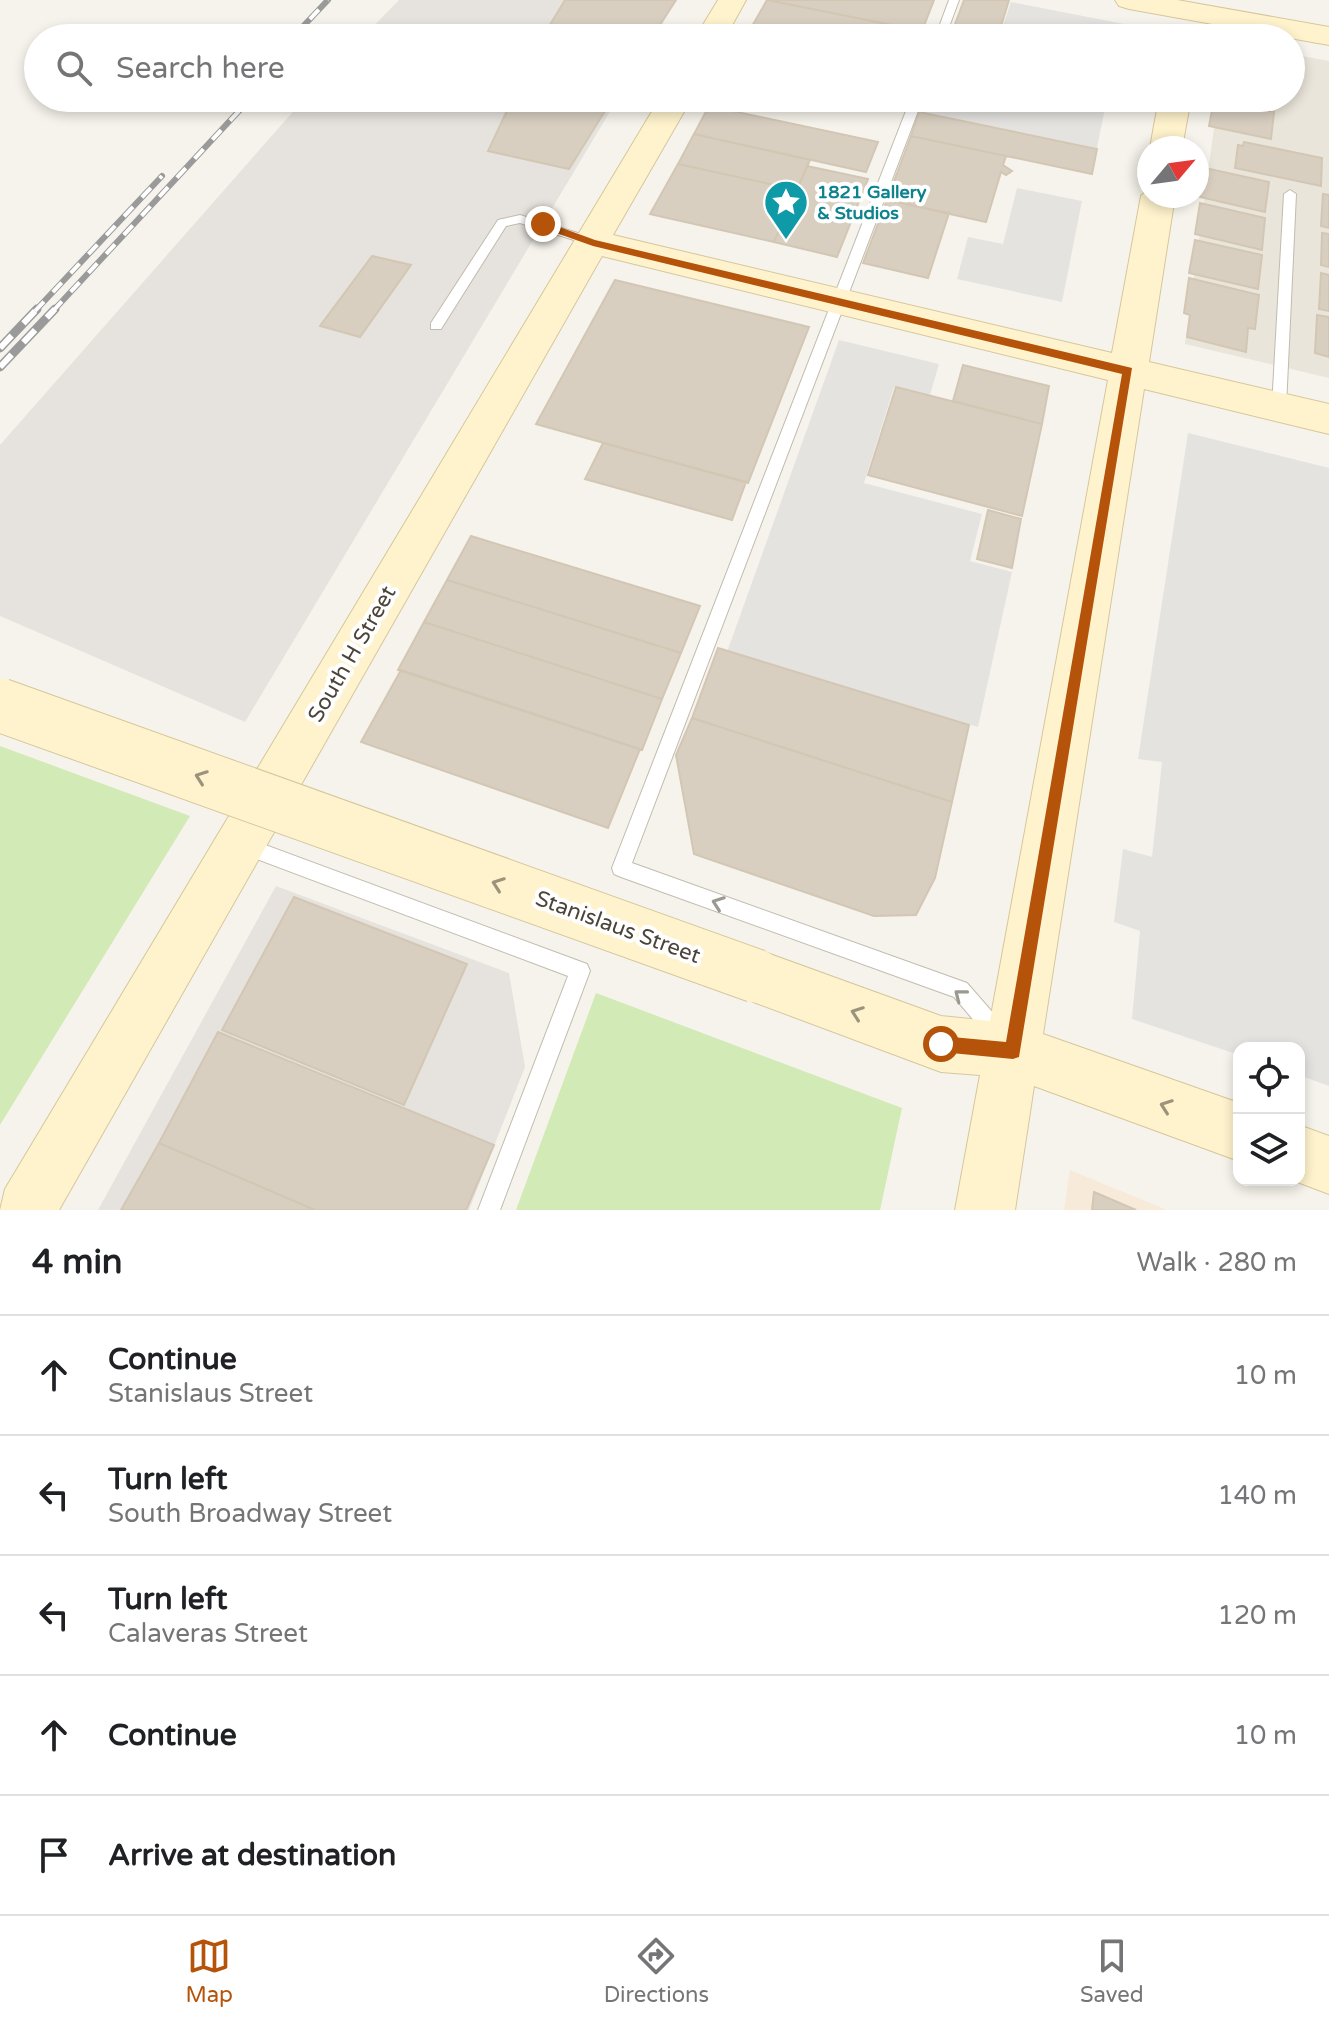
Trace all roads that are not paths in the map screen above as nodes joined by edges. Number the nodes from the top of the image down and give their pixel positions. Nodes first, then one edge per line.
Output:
1 (732, 0) edge
2 (954, 0) edge
3 (1129, 0) edge
4 (1188, 16) edge
5 (718, 24) edge
6 (945, 24) edge
7 (1244, 24) edge
8 (1305, 33) edge
9 (1329, 36) edge
10 (668, 112) edge
11 (912, 112) edge
12 (1172, 112) edge
13 (1168, 136) edge
14 (1290, 194) dead end
15 (1156, 208) edge
16 (593, 242) junction
17 (840, 302) junction
18 (436, 326) dead end
19 (1128, 371) junction
20 (1279, 407) junction
21 (1329, 419) edge
22 (0, 705) edge
23 (240, 845) junction
24 (1013, 1051) junction
25 (1233, 1130) edge
26 (1305, 1156) edge
27 (1329, 1165) edge
28 (26, 1210) edge
29 (489, 1210) edge
30 (985, 1210) edge

1 - 5 street
2 - 6 lane
3 - 4 street
4 - 7 street
8 - 9 street
10 - 16 street, South H Street
11 - 17 lane
12 - 13 street
14 - 20 lane
15 - 19 street
16 - 17 street
16 - 18 lane
16 - 23 street, South H Street
17 - 19 street
24 -> 17 lane
19 - 20 street
19 - 24 street
20 - 21 street
24 -> 22 street, Stanislaus Street, bridge
23 - 28 street, South H Street
23 - 29 lane
25 -> 24 street, Stanislaus Street
24 - 30 street
26 - 27 street

